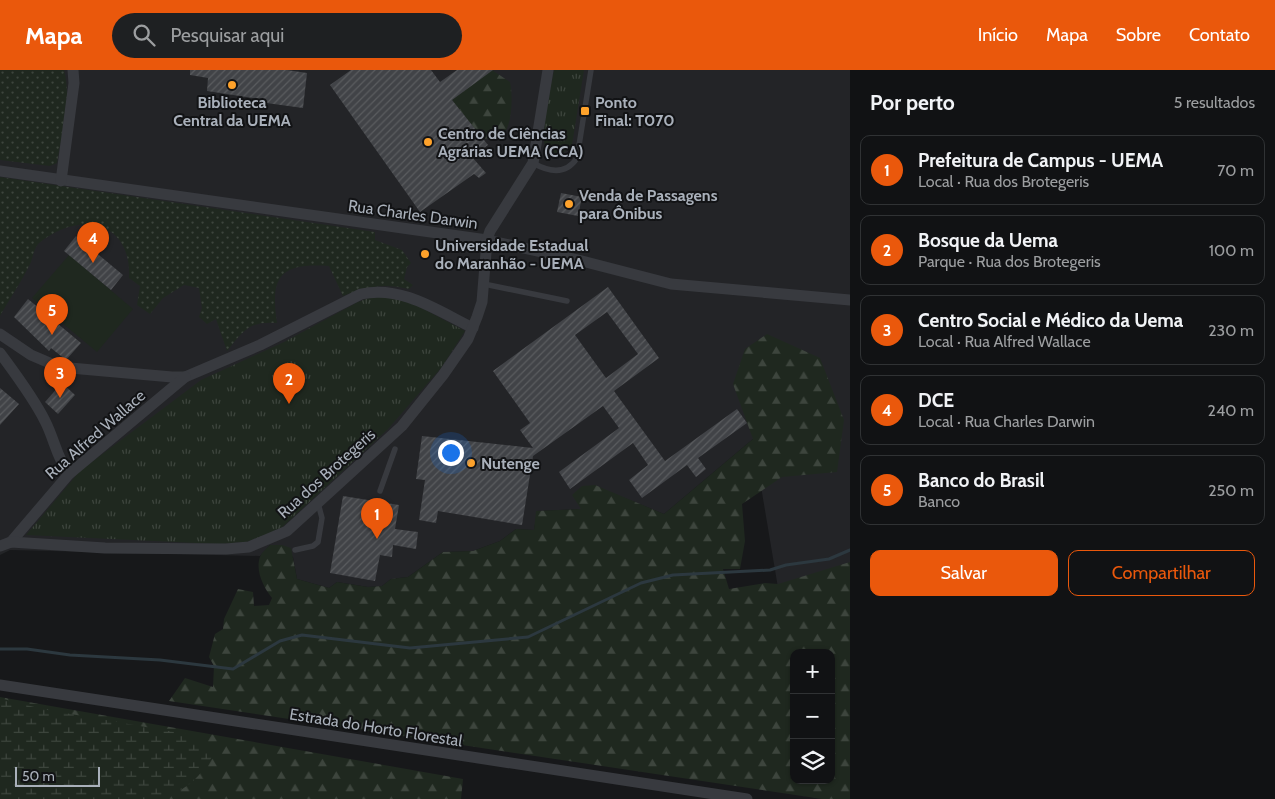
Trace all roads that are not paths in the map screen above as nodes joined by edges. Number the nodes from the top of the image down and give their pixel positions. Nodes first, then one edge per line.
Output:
1 (72, 70) edge
2 (548, 70) edge
3 (591, 70) edge
4 (533, 163) junction
5 (0, 171) edge
6 (61, 181) junction
7 (487, 240) junction
8 (484, 284) junction
9 (850, 300) edge
10 (567, 301) dead end
11 (473, 328) junction
12 (0, 334) edge
13 (0, 353) edge
14 (185, 376) junction
15 (395, 449) dead end
16 (69, 474) junction
17 (380, 491) dead end
18 (318, 503) junction
19 (6, 544) edge
20 (295, 550) dead end
21 (0, 685) edge
22 (747, 799) edge

1 - 6 street
2 - 4 street
3 - 4 lane
4 - 7 street, Rua dos Brotegeris
5 - 6 street, Rua Charles Darwin
6 - 7 street, Rua Charles Darwin
7 - 8 street, Rua dos Brotegeris
7 - 9 street, Rua Charles Darwin
8 - 10 lane
8 - 11 street, Rua dos Brotegeris
11 - 14 street
11 - 18 street, Rua dos Brotegeris
12 - 14 street
13 - 16 street
14 - 16 street, Rua Alfred Wallace
15 - 17 lane
16 - 19 street, Rua Alfred Wallace
18 - 19 street, Rua dos Brotegeris
18 - 20 lane
21 - 22 street, Estrada do Horto Florestal

